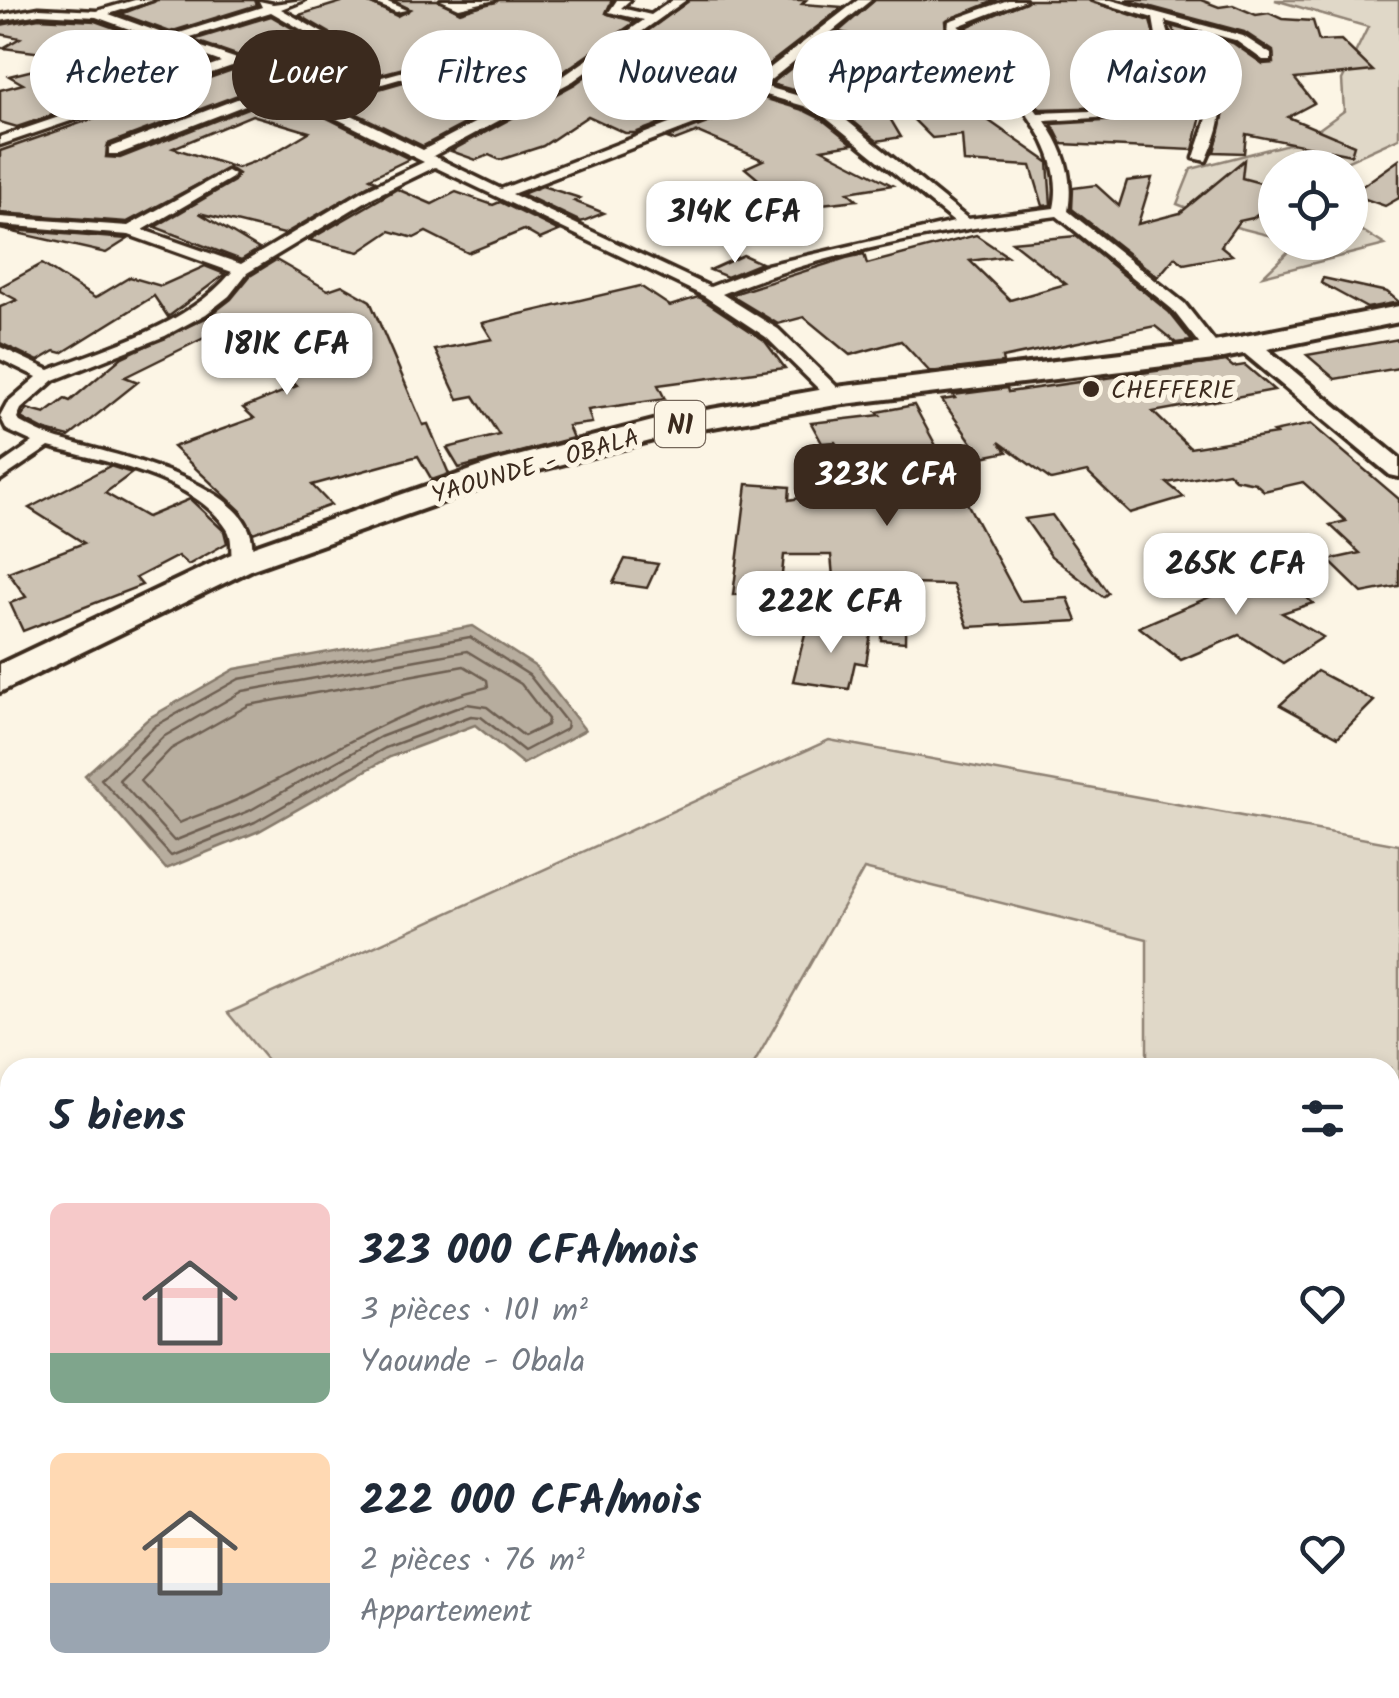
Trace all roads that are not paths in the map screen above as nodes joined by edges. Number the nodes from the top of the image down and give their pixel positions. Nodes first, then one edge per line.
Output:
1 (147, 0) edge
2 (256, 0) edge
3 (298, 0) edge
4 (373, 0) edge
5 (447, 0) edge
6 (488, 0) edge
7 (624, 0) edge
8 (680, 0) edge
9 (862, 0) edge
10 (1020, 0) edge
11 (1098, 0) edge
12 (60, 3) edge
13 (272, 8) junction
14 (400, 10) dead end
15 (97, 14) junction
16 (1158, 16) junction
17 (0, 18) edge
18 (654, 18) junction
19 (148, 30) edge
20 (200, 30) edge
21 (310, 30) edge
22 (825, 30) edge
23 (955, 30) edge
24 (1160, 30) edge
25 (212, 54) edge
26 (793, 55) edge
27 (1267, 57) dead end
28 (232, 62) joint
29 (773, 71) edge
30 (773, 93) edge
31 (232, 105) edge
32 (355, 120) edge
33 (692, 120) edge
34 (1039, 120) edge
35 (1213, 120) edge
36 (0, 141) edge
37 (114, 151) dead end
38 (432, 157) junction
39 (1201, 158) dead end
40 (227, 175) dead end
41 (502, 194) junction
42 (1061, 211) junction
43 (0, 222) edge
44 (964, 224) junction
45 (131, 231) junction
46 (242, 270) junction
47 (710, 293) junction
48 (1399, 314) edge
49 (1247, 344) junction
50 (1214, 350) junction
51 (0, 352) edge
52 (48, 376) junction
53 (836, 396) junction
54 (46, 442) junction
55 (1394, 460) edge
56 (0, 474) edge
57 (241, 562) junction
58 (0, 679) edge

1 - 15 street
2 - 13 street
3 - 13 street
4 - 14 street
5 - 6 street
7 - 18 street
8 - 18 street
9 - 22 street
10 - 23 street
11 - 16 street
12 - 15 street
12 - 17 street
13 - 20 street
13 - 21 street
15 - 19 street
16 - 24 street
16 - 27 street
18 - 38 street
25 - 28 street
26 - 29 street
28 - 36 street
30 - 44 street
31 - 37 street
32 - 38 street
33 - 41 street
34 - 42 street
35 - 39 street
38 - 41 street
38 - 46 street
40 - 45 street
41 - 47 street
42 - 44 street
42 - 50 street
43 - 45 street
44 - 47 street
45 - 46 street
46 - 52 street
47 - 53 street
48 - 49 highway, YAOUNDE - OBALA / N1
49 - 50 highway, YAOUNDE - OBALA / N1
49 - 55 street
50 - 53 highway, YAOUNDE - OBALA / N1
51 - 52 street
52 - 54 street
53 - 57 highway, YAOUNDE - OBALA / N1
54 - 56 street
54 - 57 street
57 - 58 highway, YAOUNDE - OBALA / N1

